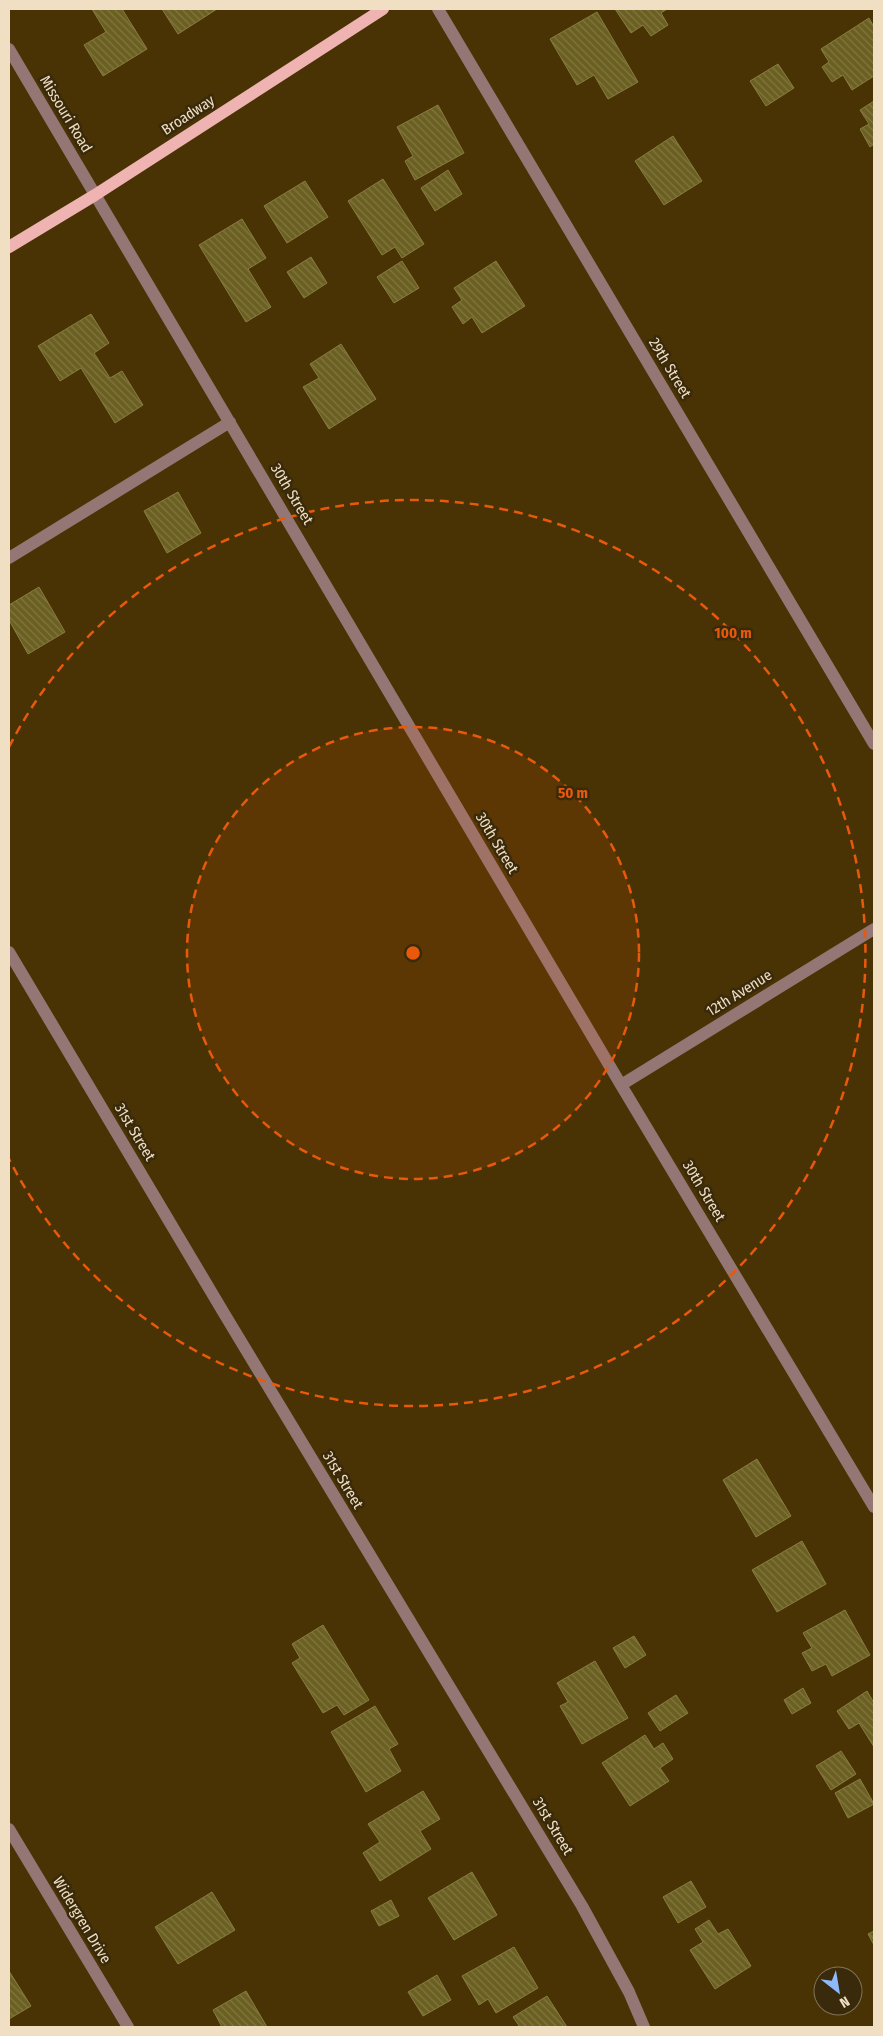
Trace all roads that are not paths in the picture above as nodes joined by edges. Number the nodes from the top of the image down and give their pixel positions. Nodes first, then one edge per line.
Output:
1 (383, 9) edge
2 (438, 9) edge
3 (9, 49) edge
4 (95, 195) junction
5 (9, 246) edge
6 (230, 422) junction
7 (9, 558) edge
8 (874, 744) edge
9 (874, 929) edge
10 (9, 952) edge
11 (621, 1085) junction
12 (874, 1507) edge
13 (9, 1830) edge
14 (128, 2027) edge
15 (644, 2027) edge

1 - 4 main road, Broadway
2 - 8 street, 29th Street
3 - 4 street, Missouri Road
4 - 5 main road, Broadway
4 - 6 street, 30th Street
6 - 7 street
6 - 11 street, 30th Street
9 - 11 street, 12th Avenue
10 - 15 street, 31st Street
11 - 12 street, 30th Street
13 - 14 street, Widergren Drive

